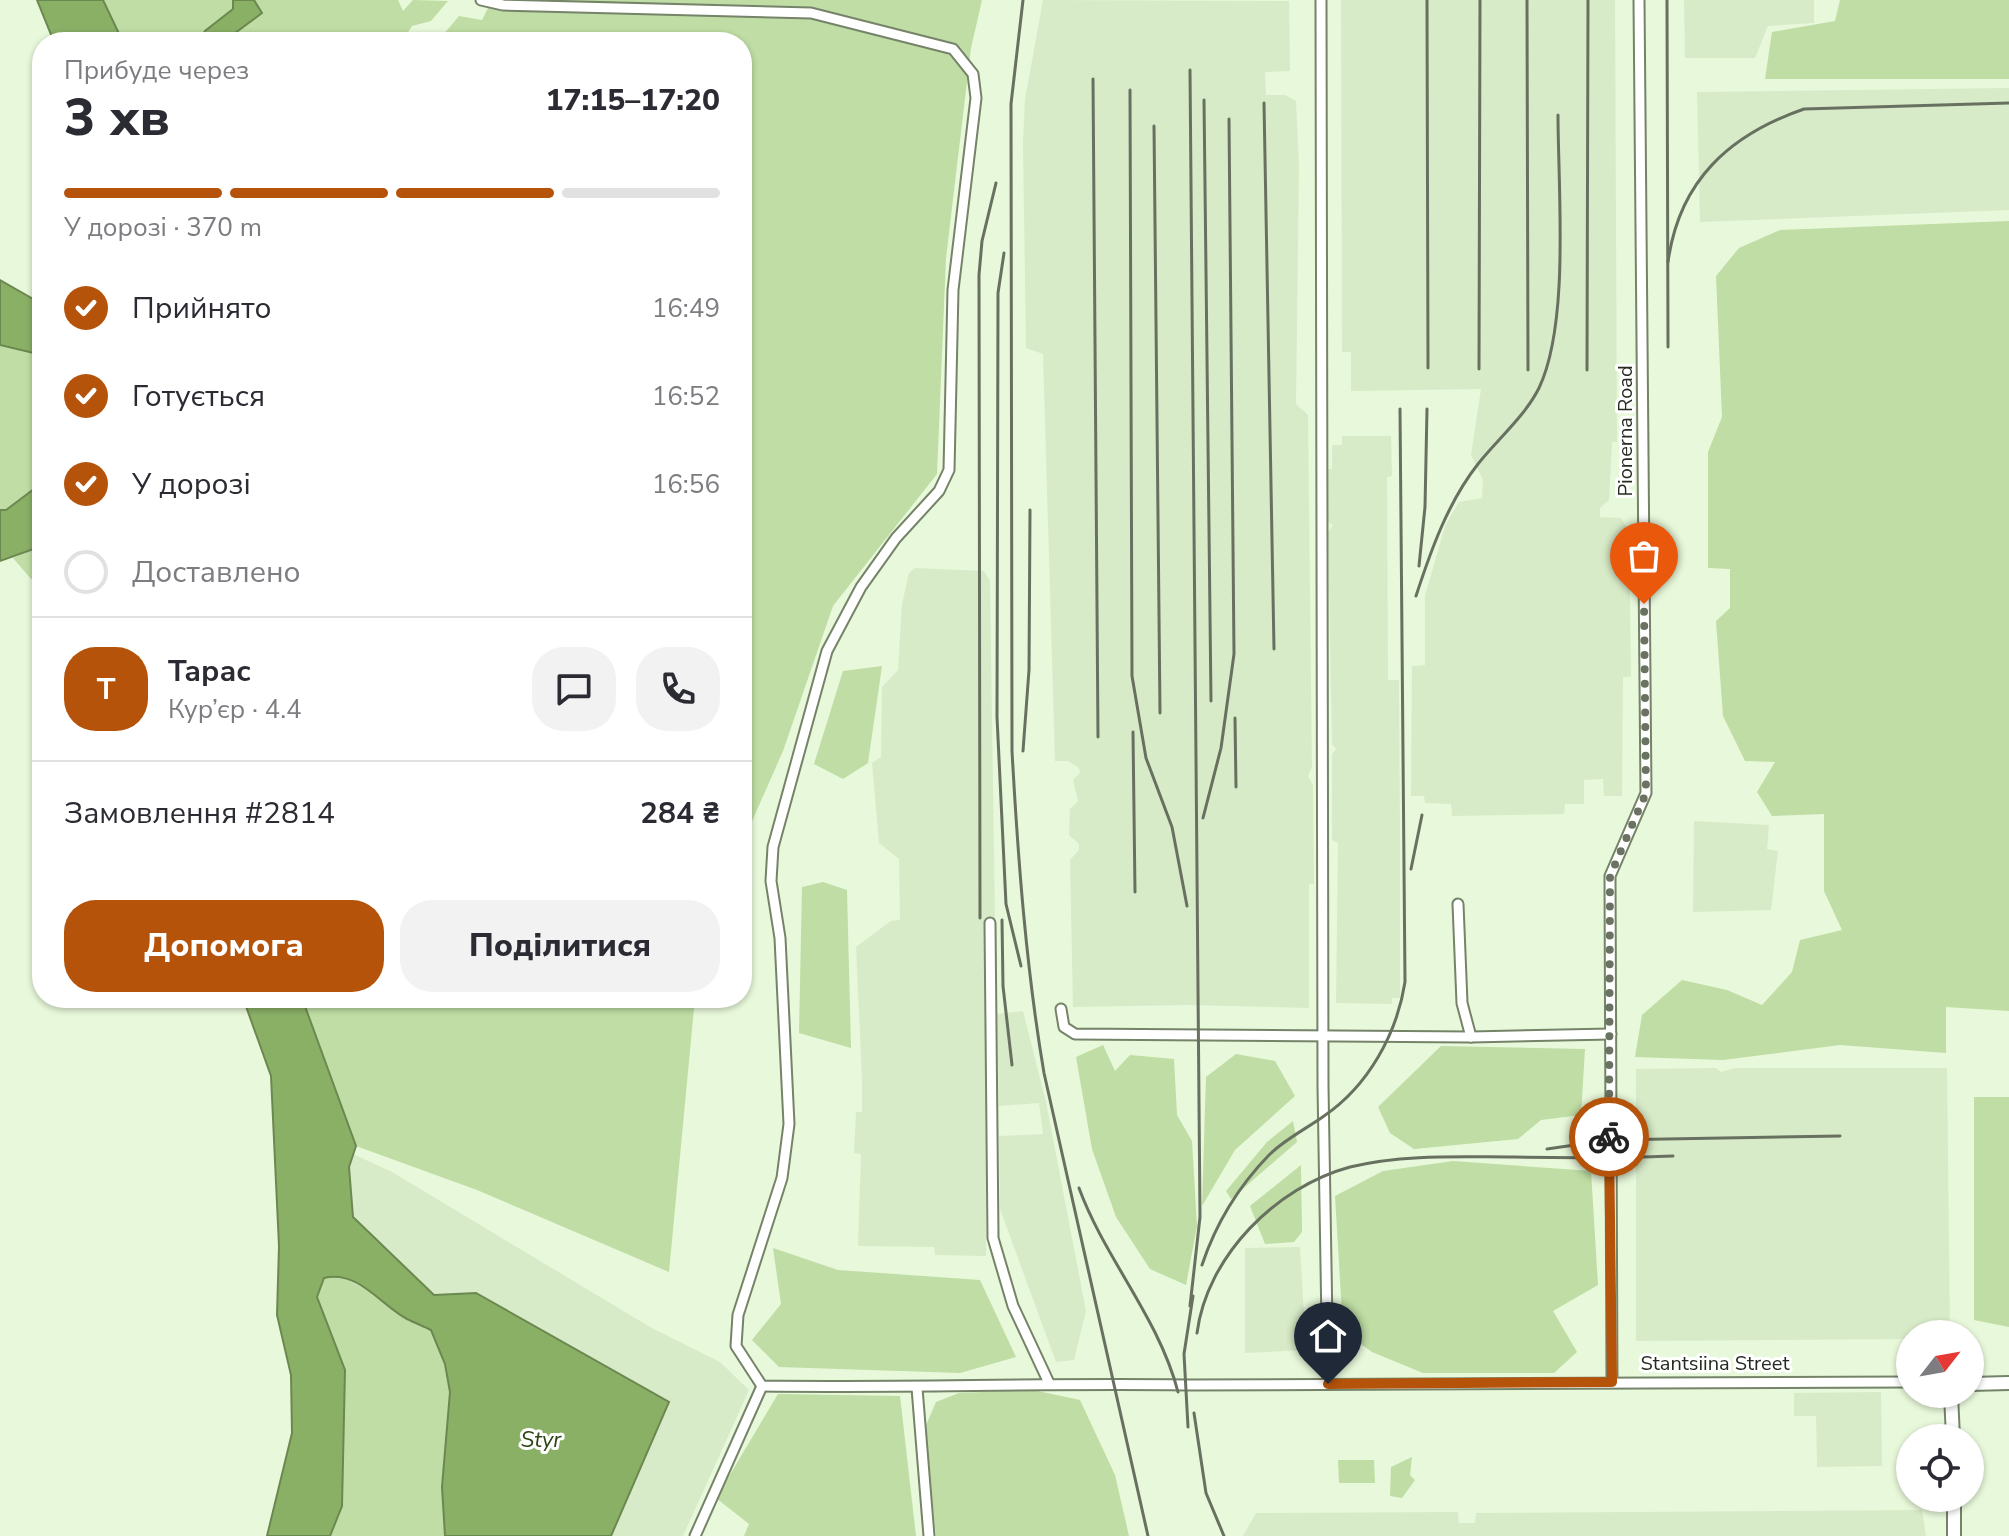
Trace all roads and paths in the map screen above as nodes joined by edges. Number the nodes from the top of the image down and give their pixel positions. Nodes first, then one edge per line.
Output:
1 (481, 0) edge
2 (1321, 0) edge
3 (1639, 0) edge
4 (1458, 904) dead end
5 (990, 923) dead end
6 (1061, 1009) dead end
7 (1611, 1034) junction
8 (1323, 1035) junction
9 (1471, 1037) junction
10 (1612, 1382) junction
11 (1896, 1382) edge
12 (1049, 1383) junction
13 (2009, 1383) edge
14 (1328, 1384) junction
15 (1984, 1384) edge
16 (762, 1386) junction
17 (917, 1388) junction
18 (1954, 1512) edge
19 (695, 1536) edge
20 (929, 1536) edge
21 (1954, 1536) edge

1 - 16 street
2 - 8 street
3 - 7 street, Pionerna Road
4 - 9 street
5 - 12 street
6 - 8 street
7 - 9 street
7 - 10 street, Pionerna Road
8 - 9 street
8 - 14 street
10 - 11 street, Stantsiina Street
10 - 14 street, Stantsiina Street
12 - 14 street, Stantsiina Street
12 - 17 street, Stantsiina Street
13 - 15 street
16 - 17 street, Stantsiina Street
16 - 19 street
17 - 20 street
18 - 21 street

